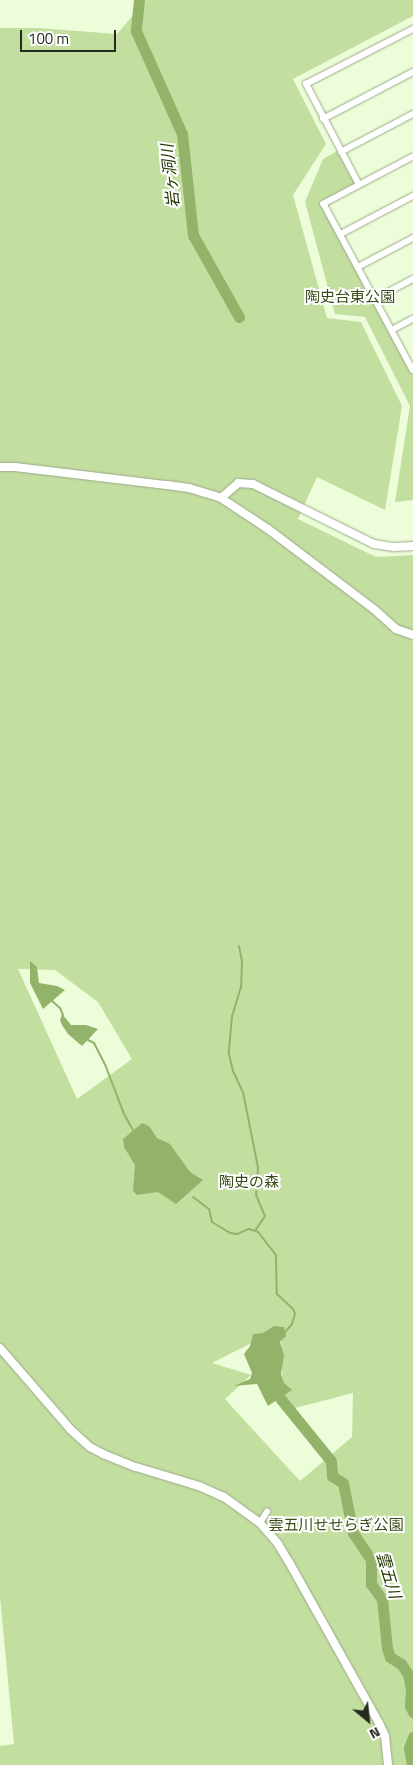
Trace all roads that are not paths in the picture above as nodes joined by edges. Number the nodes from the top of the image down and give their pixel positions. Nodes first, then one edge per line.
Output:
1 (413, 29) edge
2 (413, 72) edge
3 (413, 114) edge
4 (323, 119) junction
5 (341, 152) junction
6 (413, 157) edge
7 (359, 185) junction
8 (413, 196) edge
9 (341, 234) junction
10 (413, 238) edge
11 (358, 267) junction
12 (413, 279) edge
13 (375, 299) junction
14 (413, 319) edge
15 (392, 330) junction
16 (411, 361) edge
17 (413, 370) edge
18 (0, 467) edge
19 (221, 498) junction
20 (413, 546) edge
21 (413, 635) edge
22 (0, 1348) edge
23 (266, 1512) dead end
24 (260, 1522) junction
25 (388, 1765) edge

1 - 4 street
2 - 4 street
3 - 5 street
4 - 5 street
5 - 7 street
6 - 7 street
7 - 9 street
8 - 9 street
9 - 11 street
10 - 11 street
11 - 13 street
12 - 13 street
13 - 15 street
14 - 15 street
15 - 16 street
16 - 17 street
18 - 19 street
19 - 20 street
19 - 21 street
22 - 24 street
23 - 24 street
24 - 25 street

